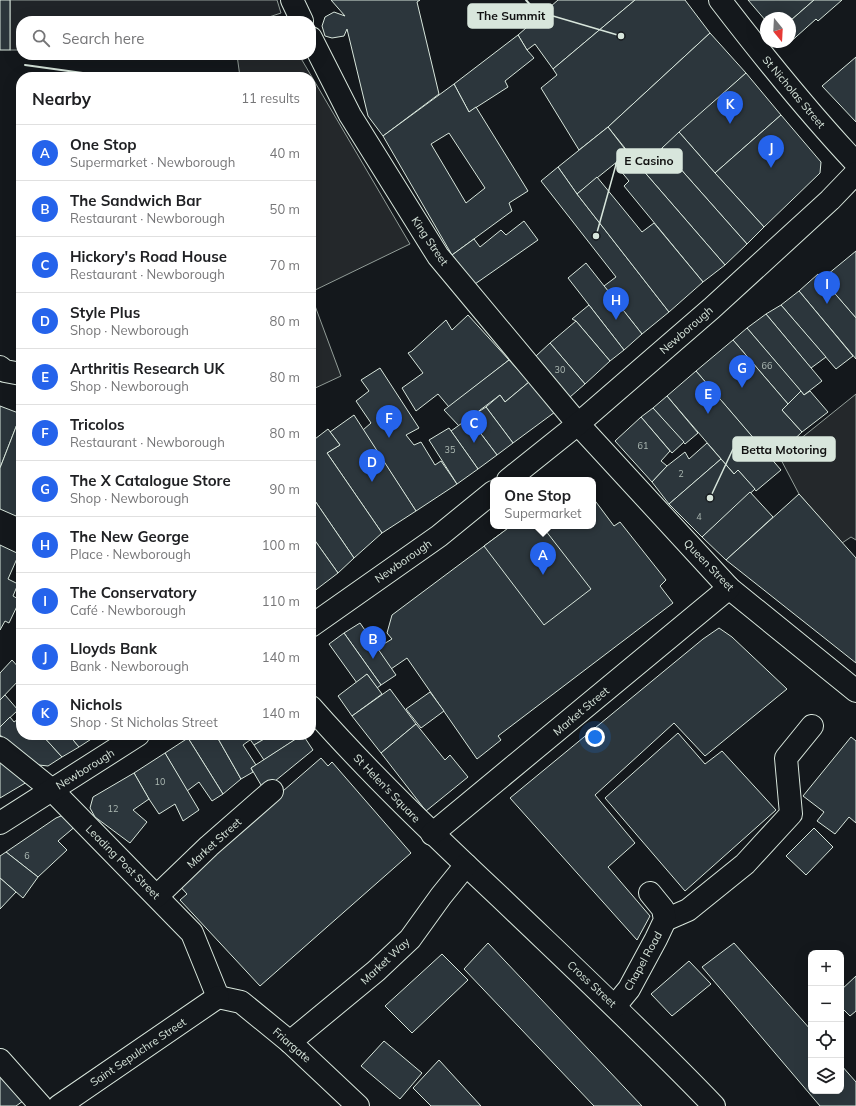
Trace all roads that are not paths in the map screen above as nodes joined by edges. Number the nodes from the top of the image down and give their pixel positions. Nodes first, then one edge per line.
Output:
1 (292, 0) edge
2 (720, 0) edge
3 (300, 16) edge
4 (316, 48) edge
5 (856, 163) edge
6 (856, 173) edge
7 (0, 367) edge
8 (16, 373) edge
9 (578, 424) junction
10 (512, 477) edge
11 (490, 494) edge
12 (729, 588) junction
13 (316, 622) edge
14 (856, 691) edge
15 (316, 712) edge
16 (812, 726) dead end
17 (130, 740) edge
18 (0, 748) edge
19 (52, 790) junction
20 (272, 791) dead end
21 (0, 823) edge
22 (432, 834) junction
23 (466, 865) junction
24 (650, 893) dead end
25 (157, 896) junction
26 (665, 920) junction
27 (218, 997) junction
28 (615, 1006) junction
29 (290, 1042) junction
30 (0, 1060) edge
31 (41, 1106) edge
32 (59, 1106) edge
33 (358, 1106) edge
34 (714, 1106) edge

1 - 3 street
2 - 5 street, St Nicholas Street
4 - 9 street, King Street
6 - 9 street, Newborough
7 - 8 street
9 - 10 street, Newborough
9 - 12 street, Queen Street
11 - 13 street, Newborough
12 - 14 street, Queen Street
12 - 22 street, Market Street
15 - 22 street, St Helen's Square
16 - 26 street
17 - 19 street, Newborough
18 - 19 street, Leading Post Street
19 - 21 street, Newborough
19 - 25 street, Leading Post Street
20 - 25 street, Market Street
22 - 23 street, St Helen's Square
23 - 28 street, Cross Street
23 - 29 street, Market Way
24 - 26 street, Chapel Road
25 - 27 street, Leading Post Street
26 - 28 street, Chapel Road
27 - 29 street, Friargate
27 - 32 street, Saint Sepulchre Street
28 - 34 street, Cross Street
29 - 33 street, Friargate
30 - 31 street

